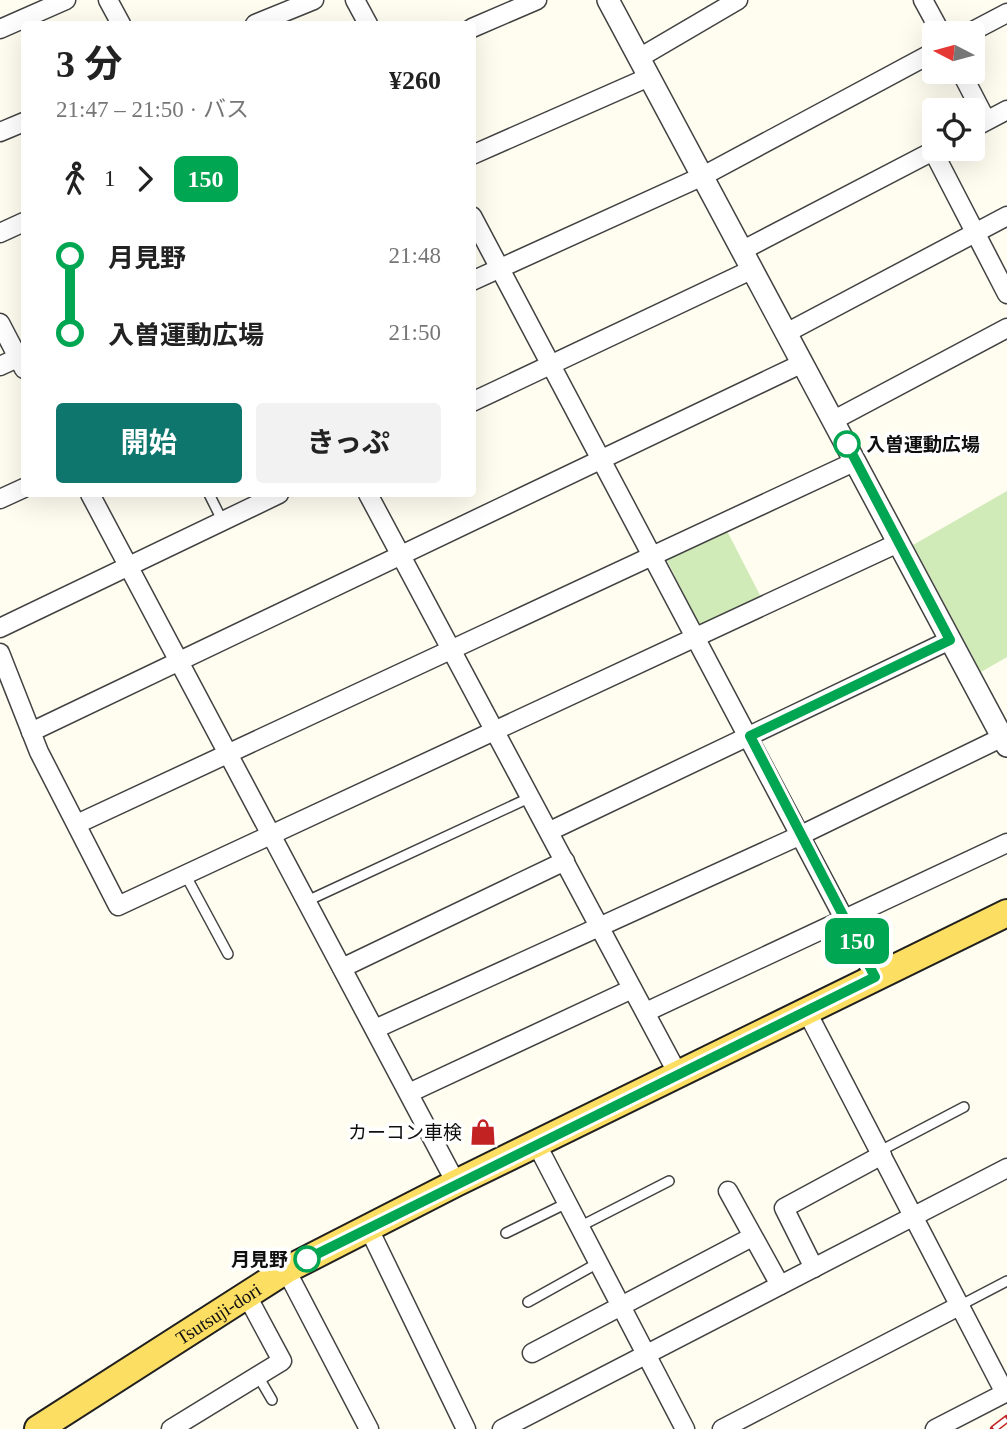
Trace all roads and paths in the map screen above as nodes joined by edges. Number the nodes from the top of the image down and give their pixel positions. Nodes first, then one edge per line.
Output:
1 (66, 0) edge
2 (108, 0) edge
3 (314, 0) edge
4 (355, 0) edge
5 (537, 0) edge
6 (608, 0) edge
7 (738, 0) edge
8 (923, 0) edge
9 (1007, 13) edge
10 (119, 21) edge
11 (262, 21) edge
12 (366, 21) edge
13 (934, 21) edge
14 (985, 25) edge
15 (476, 26) edge
16 (0, 29) edge
17 (639, 58) junction
18 (922, 58) edge
19 (649, 77) junction
20 (1007, 110) edge
21 (985, 121) edge
22 (21, 123) edge
23 (0, 132) edge
24 (476, 153) edge
25 (922, 158) edge
26 (940, 161) edge
27 (702, 176) junction
28 (1007, 216) edge
29 (21, 223) edge
30 (476, 223) edge
31 (0, 233) edge
32 (975, 233) junction
33 (748, 259) junction
34 (500, 268) junction
35 (476, 279) edge
36 (1007, 294) edge
37 (0, 323) edge
38 (1007, 328) edge
39 (788, 332) junction
40 (21, 359) edge
41 (21, 361) edge
42 (803, 363) junction
43 (0, 366) edge
44 (549, 366) junction
45 (476, 400) edge
46 (834, 419) junction
47 (600, 461) junction
48 (856, 461) junction
49 (21, 489) edge
50 (92, 497) edge
51 (210, 497) edge
52 (272, 497) edge
53 (371, 497) edge
54 (0, 499) edge
55 (222, 520) junction
56 (898, 543) junction
57 (403, 554) junction
58 (651, 557) junction
59 (128, 565) junction
60 (0, 628) edge
61 (696, 637) junction
62 (950, 640) junction
63 (453, 648) junction
64 (0, 653) edge
65 (180, 662) junction
66 (496, 731) junction
67 (31, 732) junction
68 (750, 736) junction
69 (1005, 739) edge
70 (228, 753) junction
71 (532, 797) junction
72 (77, 824) junction
73 (550, 831) junction
74 (801, 835) junction
75 (272, 836) junction
76 (1007, 843) edge
77 (565, 862) junction
78 (186, 876) junction
79 (307, 901) junction
80 (1007, 913) edge
81 (845, 920) junction
82 (601, 926) junction
83 (228, 954) dead end
84 (342, 968) junction
85 (875, 977) junction
86 (632, 989) junction
87 (646, 1012) junction
88 (807, 1013) junction
89 (375, 1029) junction
90 (679, 1076) junction
91 (408, 1093) junction
92 (964, 1107) dead end
93 (537, 1143) junction
94 (881, 1153) junction
95 (1007, 1168) edge
96 (669, 1181) dead end
97 (456, 1183) junction
98 (728, 1191) dead end
99 (567, 1203) junction
100 (914, 1216) junction
101 (368, 1227) junction
102 (579, 1227) junction
103 (506, 1233) dead end
104 (752, 1237) junction
105 (598, 1263) junction
106 (814, 1268) junction
107 (286, 1270) junction
108 (1007, 1281) edge
109 (780, 1285) junction
110 (246, 1294) junction
111 (528, 1302) dead end
112 (961, 1305) junction
113 (621, 1309) junction
114 (532, 1353) dead end
115 (646, 1356) junction
116 (258, 1376) junction
117 (1006, 1393) edge
118 (272, 1400) dead end
119 (38, 1429) edge
120 (171, 1429) edge
121 (369, 1429) edge
122 (466, 1429) edge
123 (502, 1429) edge
124 (685, 1429) edge
125 (722, 1429) edge
126 (935, 1429) edge

1 - 16 street
2 - 10 street
3 - 11 street
4 - 12 street
5 - 15 street
6 - 17 street
7 - 17 street
8 - 13 street
9 - 14 street
17 - 19 street
18 - 27 street
19 - 24 street
19 - 27 street
20 - 21 street
22 - 23 street
25 - 33 street
26 - 32 street
27 - 33 street
27 - 34 street
28 - 32 street
29 - 31 street
30 - 34 street
32 - 36 street
32 - 39 street
33 - 39 street
33 - 44 street
34 - 35 street
34 - 44 street
37 - 40 street
38 - 46 street
39 - 42 street
41 - 43 street
42 - 46 street
42 - 47 street
44 - 45 street
44 - 47 street
46 - 48 street
47 - 57 street
47 - 58 street
48 - 56 street
48 - 58 street
49 - 54 street
50 - 59 street
51 - 55 lane
52 - 55 street
53 - 57 street
55 - 59 street
56 - 61 street
56 - 62 street
57 - 63 street
57 - 65 street
58 - 61 street
58 - 63 street
59 - 60 street
59 - 65 street
61 - 66 street
61 - 68 street
62 - 68 street
62 - 69 street
63 - 66 street
63 - 70 street
64 - 67 street
65 - 67 street
65 - 70 street
66 - 71 street
66 - 75 street
67 - 72 street
68 - 73 street
68 - 74 street
69 - 74 street
70 - 72 street
70 - 75 street
71 - 73 street
71 - 79 lane
72 - 78 street
73 - 77 street
74 - 81 street
74 - 82 street
75 - 78 street
75 - 79 street
76 - 81 street
77 - 82 street
77 - 84 street
78 - 83 lane
79 - 84 street
80 - 85 main road, Tsutsuji-dori
81 - 85 street
81 - 87 street
82 - 86 street
82 - 89 street
84 - 89 street
85 - 88 main road, Tsutsuji-dori
86 - 87 street
86 - 91 street
87 - 90 street
88 - 90 main road, Tsutsuji-dori
88 - 94 street
89 - 91 street
90 - 93 main road, Tsutsuji-dori
91 - 97 street
92 - 94 lane
93 - 97 main road, Tsutsuji-dori
93 - 99 street
94 - 100 street
94 - 106 street
95 - 100 street
96 - 102 lane
97 - 101 main road, Tsutsuji-dori
98 - 104 street
99 - 102 street
99 - 103 lane
100 - 106 street
100 - 112 street
101 - 107 main road, Tsutsuji-dori
101 - 122 street
102 - 105 street
104 - 109 street
104 - 113 street
105 - 111 lane
105 - 113 street
106 - 109 street
107 - 110 main road, Tsutsuji-dori
107 - 121 street
108 - 112 lane
109 - 115 street
110 - 116 street
110 - 119 main road, Tsutsuji-dori
112 - 117 street
112 - 125 street
113 - 114 street
113 - 115 street
115 - 123 street
115 - 124 street
116 - 118 lane
116 - 120 street
117 - 126 street

